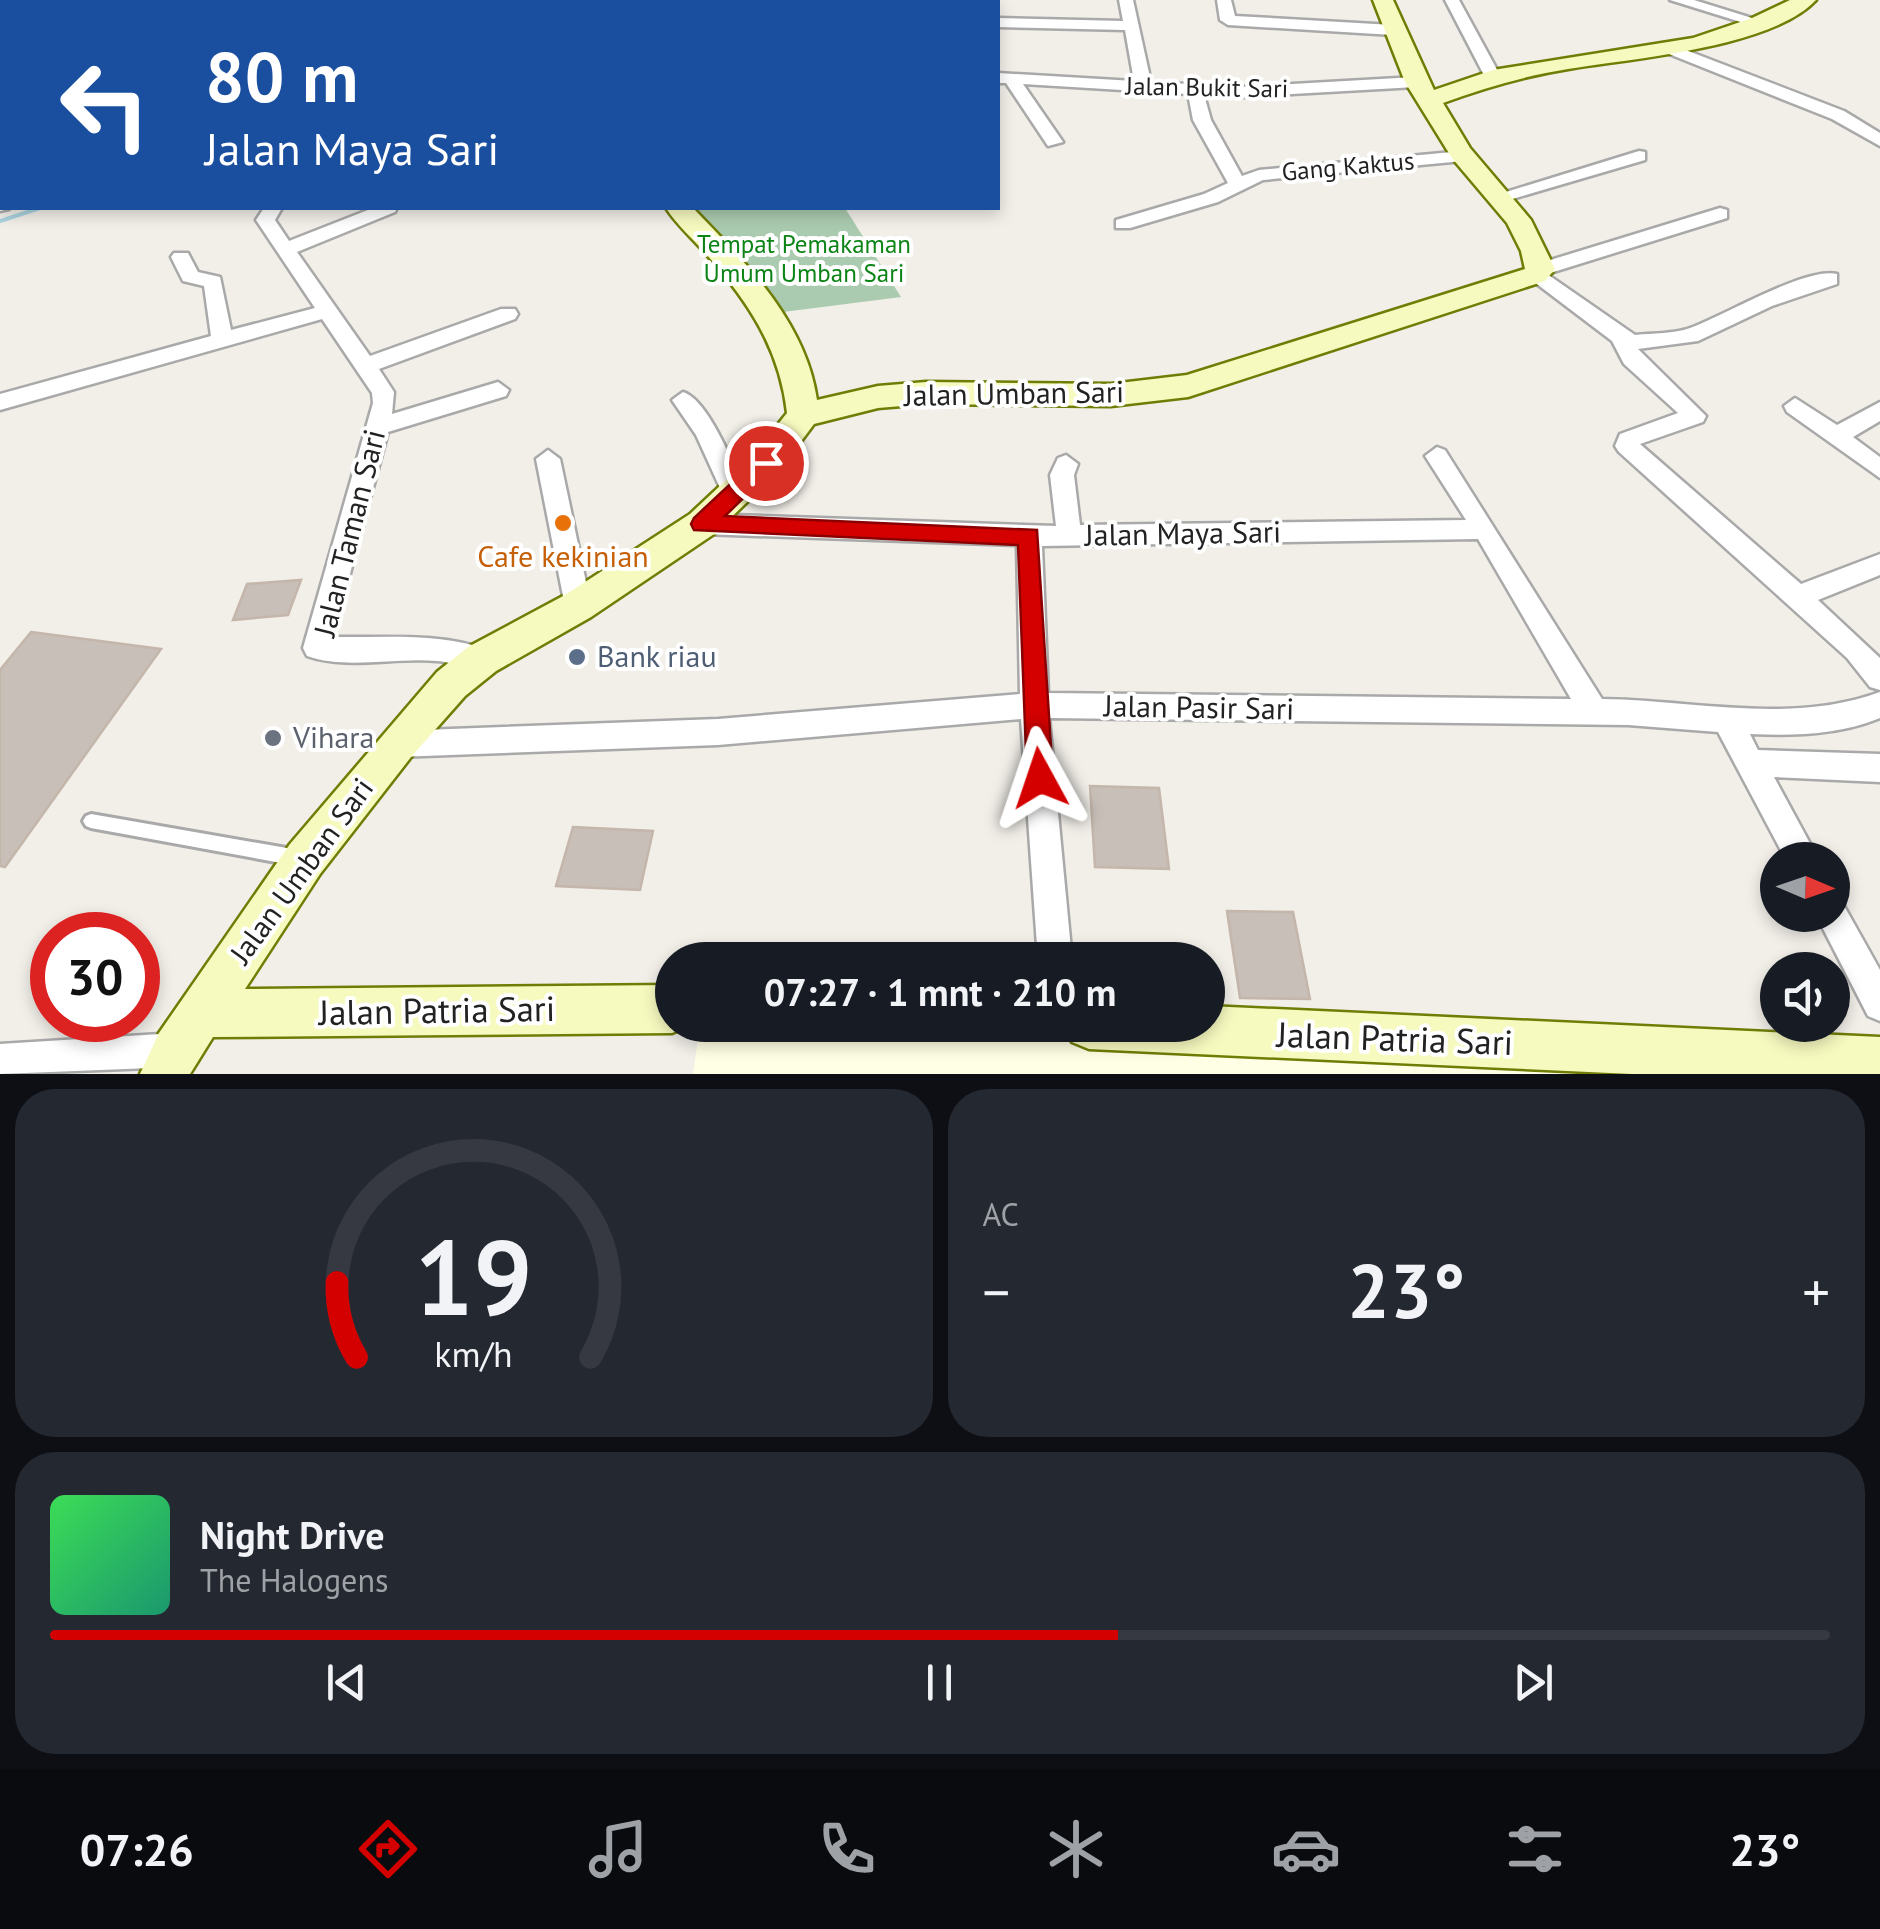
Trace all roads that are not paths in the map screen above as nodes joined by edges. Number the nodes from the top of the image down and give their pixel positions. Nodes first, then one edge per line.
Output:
1 (1126, 0) edge
2 (1224, 0) edge
3 (1383, 0) edge
4 (1452, 0) edge
5 (1677, 0) edge
6 (1806, 0) edge
7 (1000, 22) edge
8 (1760, 22) junction
9 (1131, 26) junction
10 (1393, 30) junction
11 (1670, 49) junction
12 (1493, 77) junction
13 (1005, 79) edge
14 (1144, 88) junction
15 (1195, 90) junction
16 (1422, 90) junction
17 (1879, 140) edge
18 (1054, 142) dead end
19 (1463, 156) junction
20 (1639, 156) dead end
21 (1239, 186) junction
22 (1502, 196) junction
23 (271, 210) edge
24 (383, 210) edge
25 (681, 210) edge
26 (1720, 214) dead end
27 (1123, 224) dead end
28 (283, 250) junction
29 (181, 257) dead end
30 (1538, 272) junction
31 (1830, 279) dead end
32 (327, 311) junction
33 (508, 314) dead end
34 (222, 338) junction
35 (1622, 339) junction
36 (365, 366) junction
37 (498, 390) dead end
38 (683, 400) dead end
39 (0, 402) edge
40 (1795, 406) dead end
41 (1880, 410) edge
42 (803, 415) junction
43 (377, 427) junction
44 (1838, 436) junction
45 (1437, 456) dead end
46 (548, 459) dead end
47 (1066, 464) dead end
48 (1880, 469) edge
49 (735, 494) junction
50 (702, 524) junction
51 (1485, 528) junction
52 (1029, 536) junction
53 (1069, 536) junction
54 (1880, 564) edge
55 (1797, 597) junction
56 (578, 606) junction
57 (482, 659) junction
58 (1880, 678) edge
59 (1034, 705) junction
60 (1880, 705) edge
61 (1594, 712) junction
62 (1726, 720) junction
63 (397, 744) junction
64 (1752, 763) junction
65 (1880, 768) edge
66 (91, 821) dead end
67 (1794, 842) edge
68 (306, 859) junction
69 (1841, 932) edge
70 (1054, 942) edge
71 (1880, 1004) edge
72 (655, 1010) edge
73 (1225, 1031) edge
74 (181, 1046) edge
75 (1880, 1060) edge
76 (0, 1062) edge

1 - 9 street
2 - 10 street
3 - 10 street
4 - 12 street
5 - 8 street
6 - 8 street
7 - 9 street
8 - 11 street
9 - 14 street
10 - 16 street
11 - 12 street
11 - 17 street
12 - 16 street
13 - 14 street, Jalan Bukit Sari
13 - 18 street
14 - 15 street, Jalan Bukit Sari
15 - 16 street, Jalan Bukit Sari
15 - 21 street
16 - 19 street
19 - 21 street, Gang Kaktus
19 - 22 street
20 - 22 street
21 - 27 street, Gang Kaktus
22 - 30 street
23 - 28 street
24 - 28 street
25 - 42 street
26 - 30 street
28 - 32 street, Jalan Taman Sari
29 - 34 street
30 - 35 street
30 - 42 street, Jalan Umban Sari
31 - 35 street
32 - 34 street
32 - 36 street, Jalan Taman Sari
33 - 36 street
34 - 39 street
35 - 55 street
36 - 43 street, Jalan Taman Sari
37 - 43 street
38 - 49 street
40 - 44 street
41 - 44 street
42 - 49 street, Jalan Umban Sari
43 - 57 street, Jalan Taman Sari
44 - 48 street
45 - 51 street
46 - 56 street
47 - 53 street
49 - 50 street, Jalan Umban Sari
50 - 52 street, Jalan Maya Sari
50 - 56 street, Jalan Umban Sari
51 - 53 street, Jalan Maya Sari
51 - 61 street
52 - 53 street, Jalan Maya Sari
52 - 59 street
54 - 55 street
55 - 58 street
56 - 57 street, Jalan Umban Sari
57 - 63 street, Jalan Umban Sari
59 - 61 street, Jalan Pasir Sari
59 - 63 street, Jalan Pasir Sari
59 - 70 street
60 - 62 street, Jalan Pasir Sari
61 - 62 street, Jalan Pasir Sari
62 - 64 street
63 - 68 street, Jalan Umban Sari
64 - 65 street
64 - 67 street
66 - 68 lane
68 - 74 street, Jalan Umban Sari
69 - 71 street
72 - 74 street, Jalan Patria Sari
73 - 75 street, Jalan Patria Sari
74 - 76 street

